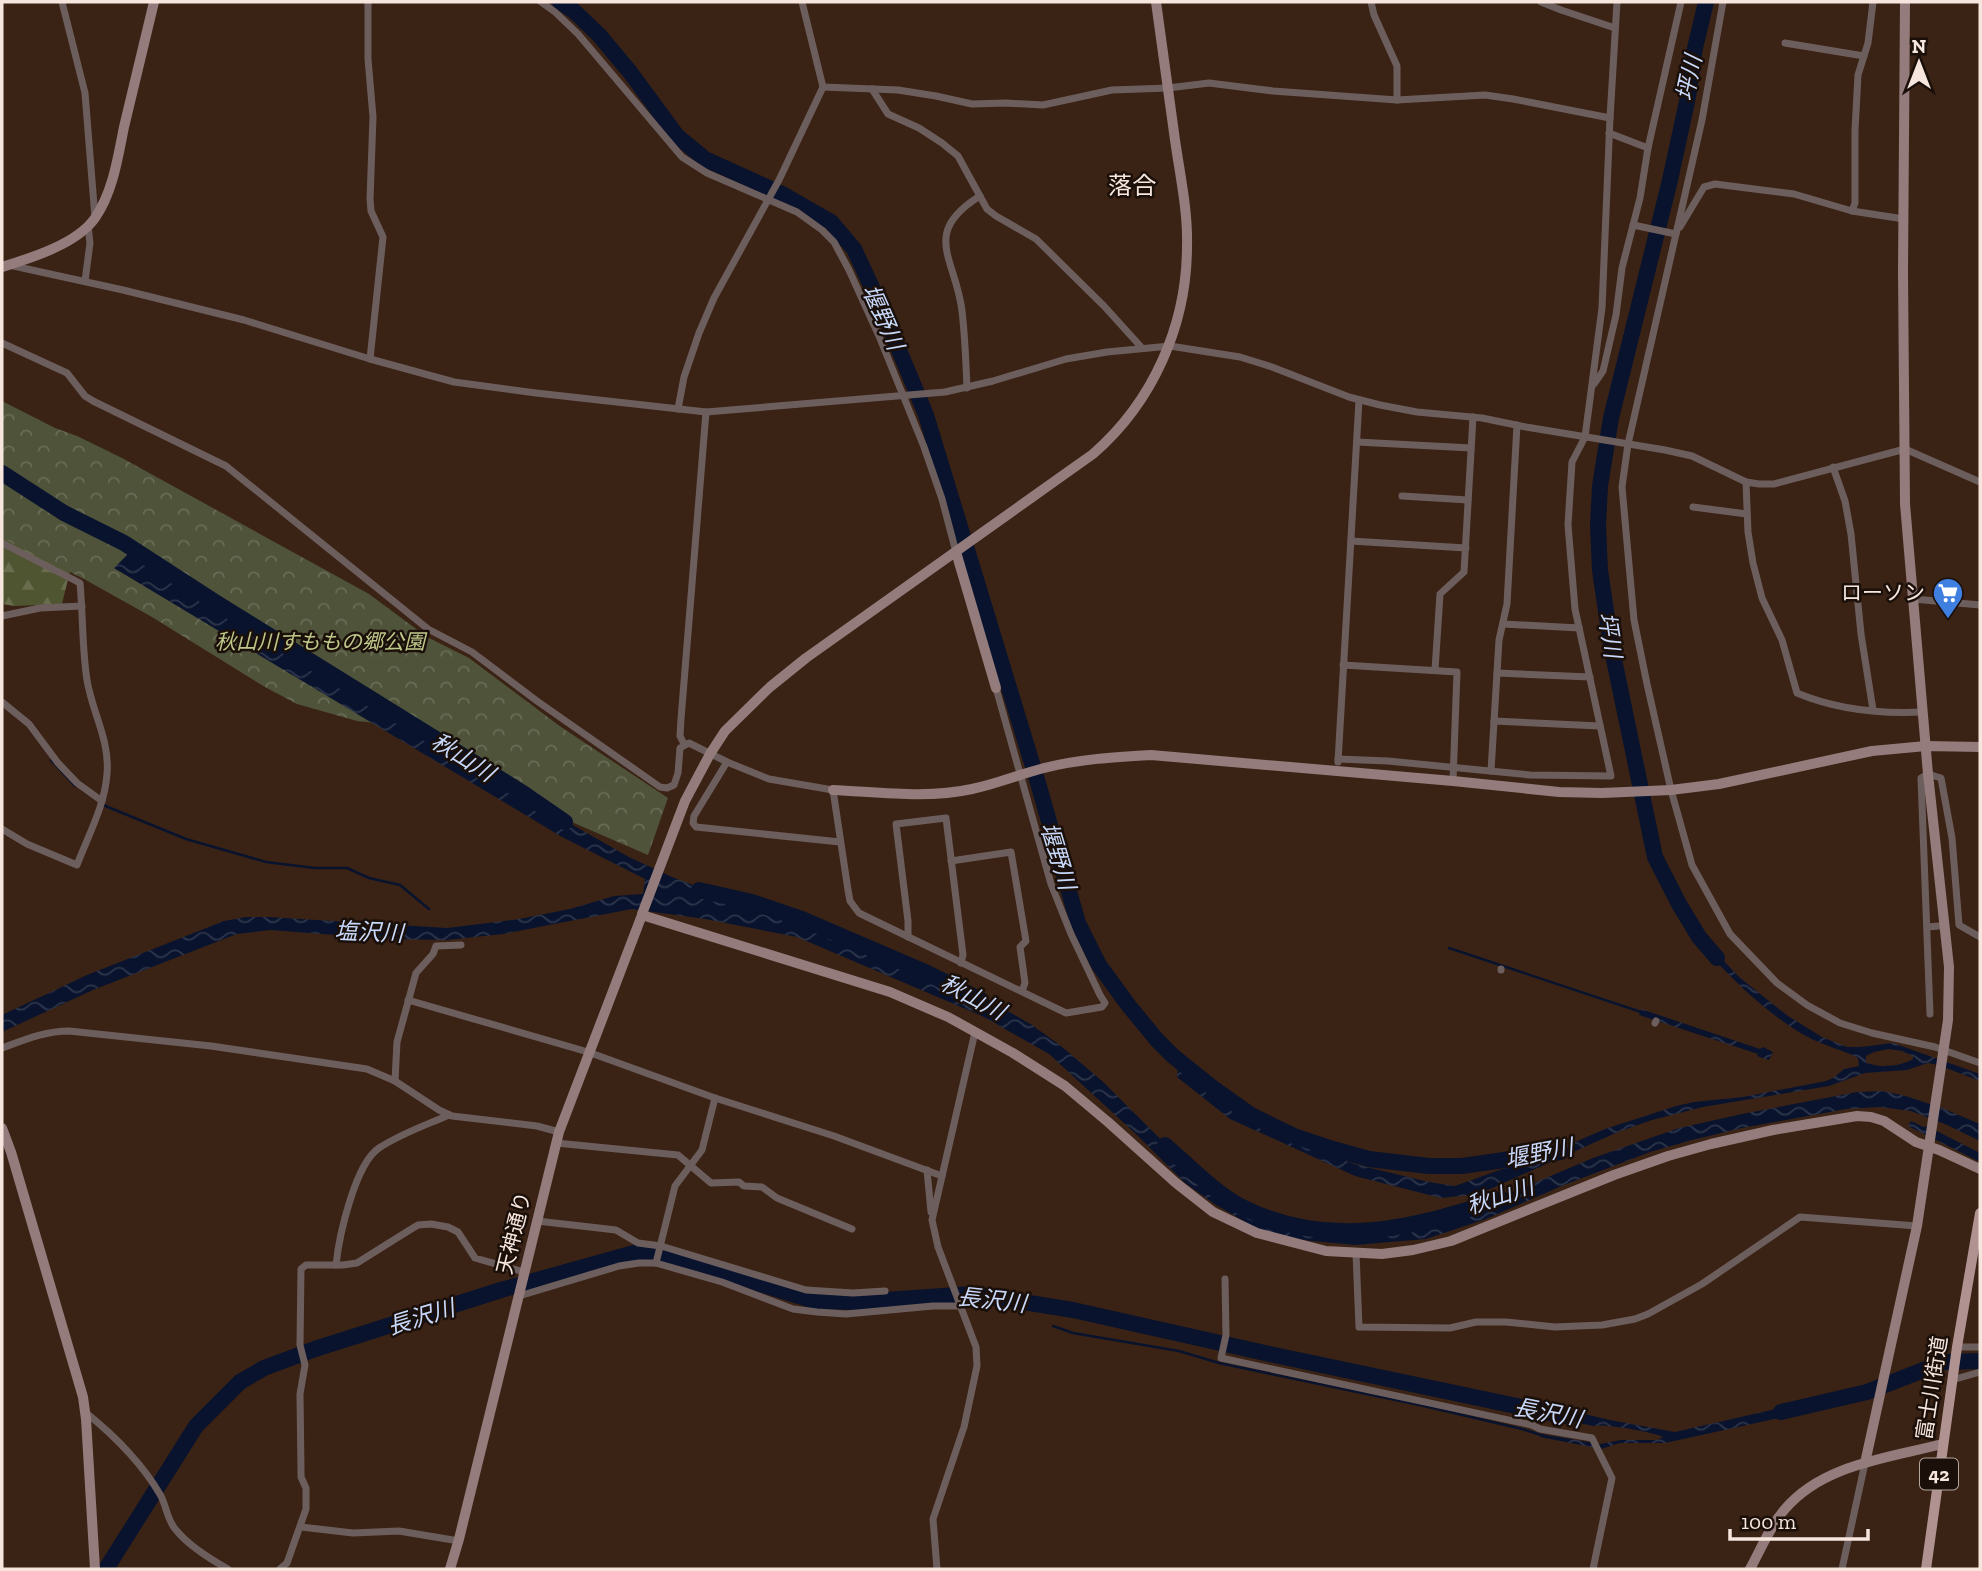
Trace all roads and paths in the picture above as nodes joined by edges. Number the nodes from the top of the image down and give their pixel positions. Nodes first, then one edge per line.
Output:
1 (62, 2) edge
2 (154, 2) edge
3 (368, 2) edge
4 (541, 2) edge
5 (802, 2) edge
6 (1156, 2) edge
7 (1371, 2) edge
8 (1541, 2) edge
9 (1617, 2) edge
10 (1681, 2) edge
11 (1723, 2) edge
12 (1873, 2) edge
13 (1905, 2) edge
14 (1615, 27) junction
15 (1785, 43) dead end
16 (1864, 56) junction
17 (823, 87) junction
18 (1168, 88) junction
19 (872, 89) junction
20 (1397, 100) junction
21 (1610, 118) junction
22 (1609, 133) junction
23 (1648, 148) junction
24 (980, 196) junction
25 (768, 199) junction
26 (1853, 211) junction
27 (1904, 219) junction
28 (91, 222) junction
29 (1636, 226) junction
30 (1673, 233) junction
31 (4, 265) edge
32 (85, 281) junction
33 (2, 343) edge
34 (1170, 346) junction
35 (1142, 348) junction
36 (370, 359) junction
37 (967, 388) junction
38 (1591, 388) junction
39 (906, 396) junction
40 (1359, 400) junction
41 (678, 409) junction
42 (706, 412) junction
43 (1473, 416) junction
44 (1517, 425) junction
45 (1586, 437) junction
46 (1357, 442) junction
47 (1625, 444) junction
48 (1471, 448) junction
49 (1905, 449) junction
50 (1833, 467) junction
51 (1746, 482) junction
52 (1980, 482) edge
53 (1402, 496) dead end
54 (1468, 500) junction
55 (1693, 507) dead end
56 (1748, 514) junction
57 (1350, 541) junction
58 (2, 543) edge
59 (1466, 548) junction
60 (958, 551) junction
61 (1913, 599) junction
62 (1980, 605) edge
63 (82, 606) junction
64 (2, 616) edge
65 (1503, 624) junction
66 (1579, 628) junction
67 (1343, 665) junction
68 (1435, 670) junction
69 (1497, 673) junction
70 (1590, 677) junction
71 (996, 688) joint
72 (2, 702) edge
73 (1873, 710) junction
74 (1923, 712) junction
75 (1494, 722) junction
76 (1600, 726) junction
77 (684, 744) junction
78 (1926, 746) junction
79 (1980, 747) edge
80 (710, 754) junction
81 (1338, 759) junction
82 (727, 762) junction
83 (1453, 767) junction
84 (1338, 771) junction
85 (1491, 771) junction
86 (1928, 774) junction
87 (1022, 775) junction
88 (1453, 781) junction
89 (833, 790) junction
90 (1671, 790) junction
91 (102, 801) junction
92 (2, 829) edge
93 (840, 842) junction
94 (951, 861) junction
95 (642, 914) junction
96 (1939, 926) dead end
97 (1927, 927) junction
98 (908, 937) junction
99 (1980, 937) edge
100 (461, 946) dead end
101 (961, 962) junction
102 (1021, 991) junction
103 (408, 1000) junction
104 (1930, 1014) dead end
105 (975, 1032) junction
106 (2, 1048) edge
107 (1944, 1050) junction
108 (588, 1052) junction
109 (1980, 1063) edge
110 (395, 1081) junction
111 (715, 1098) junction
112 (449, 1115) junction
113 (2, 1128) edge
114 (557, 1138) junction
115 (1929, 1143) junction
116 (691, 1164) junction
117 (1980, 1169) edge
118 (927, 1170) junction
119 (942, 1176) junction
120 (1980, 1213) edge
121 (932, 1220) junction
122 (537, 1221) junction
123 (1917, 1226) junction
124 (852, 1229) dead end
125 (661, 1246) junction
126 (1356, 1252) junction
127 (656, 1263) junction
128 (336, 1265) junction
129 (524, 1274) junction
130 (1225, 1279) dead end
131 (885, 1291) dead end
132 (519, 1296) junction
133 (961, 1306) junction
134 (1957, 1347) junction
135 (1980, 1347) edge
136 (1980, 1372) edge
137 (1952, 1379) junction
138 (85, 1412) junction
139 (1942, 1444) junction
140 (1866, 1463) junction
141 (301, 1527) junction
142 (459, 1541) junction
143 (95, 1569) edge
144 (228, 1569) edge
145 (280, 1569) edge
146 (450, 1569) edge
147 (937, 1569) edge
148 (1593, 1569) edge
149 (1750, 1569) edge
150 (1842, 1569) edge
151 (1926, 1569) edge

1 - 28 street
2 - 28 street
3 - 36 street
4 - 25 street
5 - 17 street
6 - 18 street, 天神通り
7 - 20 street
8 - 14 street
9 - 14 street
10 - 23 street
11 - 30 street
12 - 16 street
13 - 27 street
14 - 21 street
15 - 16 street
16 - 26 street
17 - 19 street
17 - 25 street
18 - 19 street
18 - 20 street
18 - 34 street, 天神通り
19 - 24 street
20 - 21 street
21 - 22 street
22 - 23 street
22 - 38 street
23 - 29 street
24 - 35 street
24 - 37 street
25 - 39 street
25 - 41 street
26 - 27 street
26 - 30 street
27 - 49 street
28 - 31 street
28 - 32 street
29 - 30 street
29 - 38 street
30 - 47 street
31 - 32 street
32 - 36 street
33 - 77 street
34 - 35 street
34 - 40 street
34 - 60 street, 天神通り
35 - 37 street
36 - 41 street
37 - 39 street
38 - 45 street
39 - 42 street
39 - 60 street
40 - 43 street
40 - 46 street
41 - 42 street
42 - 77 street
43 - 44 street
43 - 48 street
44 - 45 street
44 - 65 street
45 - 47 street
45 - 66 street
46 - 48 street
46 - 57 street
47 - 51 street
47 - 90 street
48 - 54 street
49 - 50 street
49 - 52 street
49 - 61 street
50 - 51 street
50 - 73 street
51 - 56 street
53 - 54 street
54 - 59 street
55 - 56 street
56 - 73 street
57 - 59 street
57 - 67 street
58 - 63 street
59 - 68 street
60 - 71 street
60 - 80 street, 天神通り
61 - 62 street
61 - 74 street
63 - 64 street
63 - 91 street
65 - 66 street
65 - 69 street
66 - 70 street
67 - 68 street
67 - 81 street
68 - 83 street
69 - 70 street
69 - 75 street
70 - 76 street
71 - 87 street
72 - 91 street
73 - 74 street
74 - 78 street
75 - 76 street
75 - 85 street
76 - 85 street
77 - 80 street
78 - 79 street
78 - 86 street
78 - 90 street
80 - 82 street
80 - 95 street, 天神通り
81 - 83 street
81 - 84 street
82 - 89 street
82 - 93 street
83 - 85 street
83 - 88 street
84 - 87 street
84 - 88 street
86 - 97 street
86 - 99 street
86 - 107 street
87 - 89 street
87 - 102 street
88 - 90 street
89 - 93 street
90 - 107 street
91 - 92 street
93 - 98 street
94 - 98 street
94 - 101 street
94 - 102 street
95 - 105 street
95 - 108 street, 天神通り
96 - 97 street
97 - 104 street
98 - 101 street
100 - 103 street
101 - 102 street
103 - 108 street
103 - 110 street
105 - 119 street
105 - 126 street
106 - 110 street
107 - 109 street
107 - 115 street
108 - 111 street
108 - 114 street, 天神通り
110 - 112 street
111 - 116 street
111 - 118 street
112 - 114 street
112 - 128 street
113 - 138 street
114 - 116 street
114 - 122 street, 天神通り
115 - 117 street
115 - 123 street
115 - 126 street
116 - 124 street
116 - 125 street
118 - 119 street
118 - 121 street
119 - 121 street
120 - 134 main road, 富士川街道 / 42
121 - 133 street
122 - 125 street
122 - 129 street, 天神通り
123 - 126 street
123 - 140 street
125 - 127 street
125 - 131 street
127 - 132 street
127 - 133 street
128 - 129 street
128 - 141 street
129 - 132 street, 天神通り
130 - 148 street
132 - 142 street, 天神通り
133 - 147 street
134 - 135 street
134 - 137 main road, 富士川街道 / 42
136 - 137 street
137 - 139 main road, 富士川街道 / 42
138 - 143 street
138 - 144 street
139 - 140 street
139 - 151 main road, 富士川街道 / 42
140 - 149 street
140 - 150 street
141 - 142 street
141 - 145 street
142 - 146 street, 天神通り

